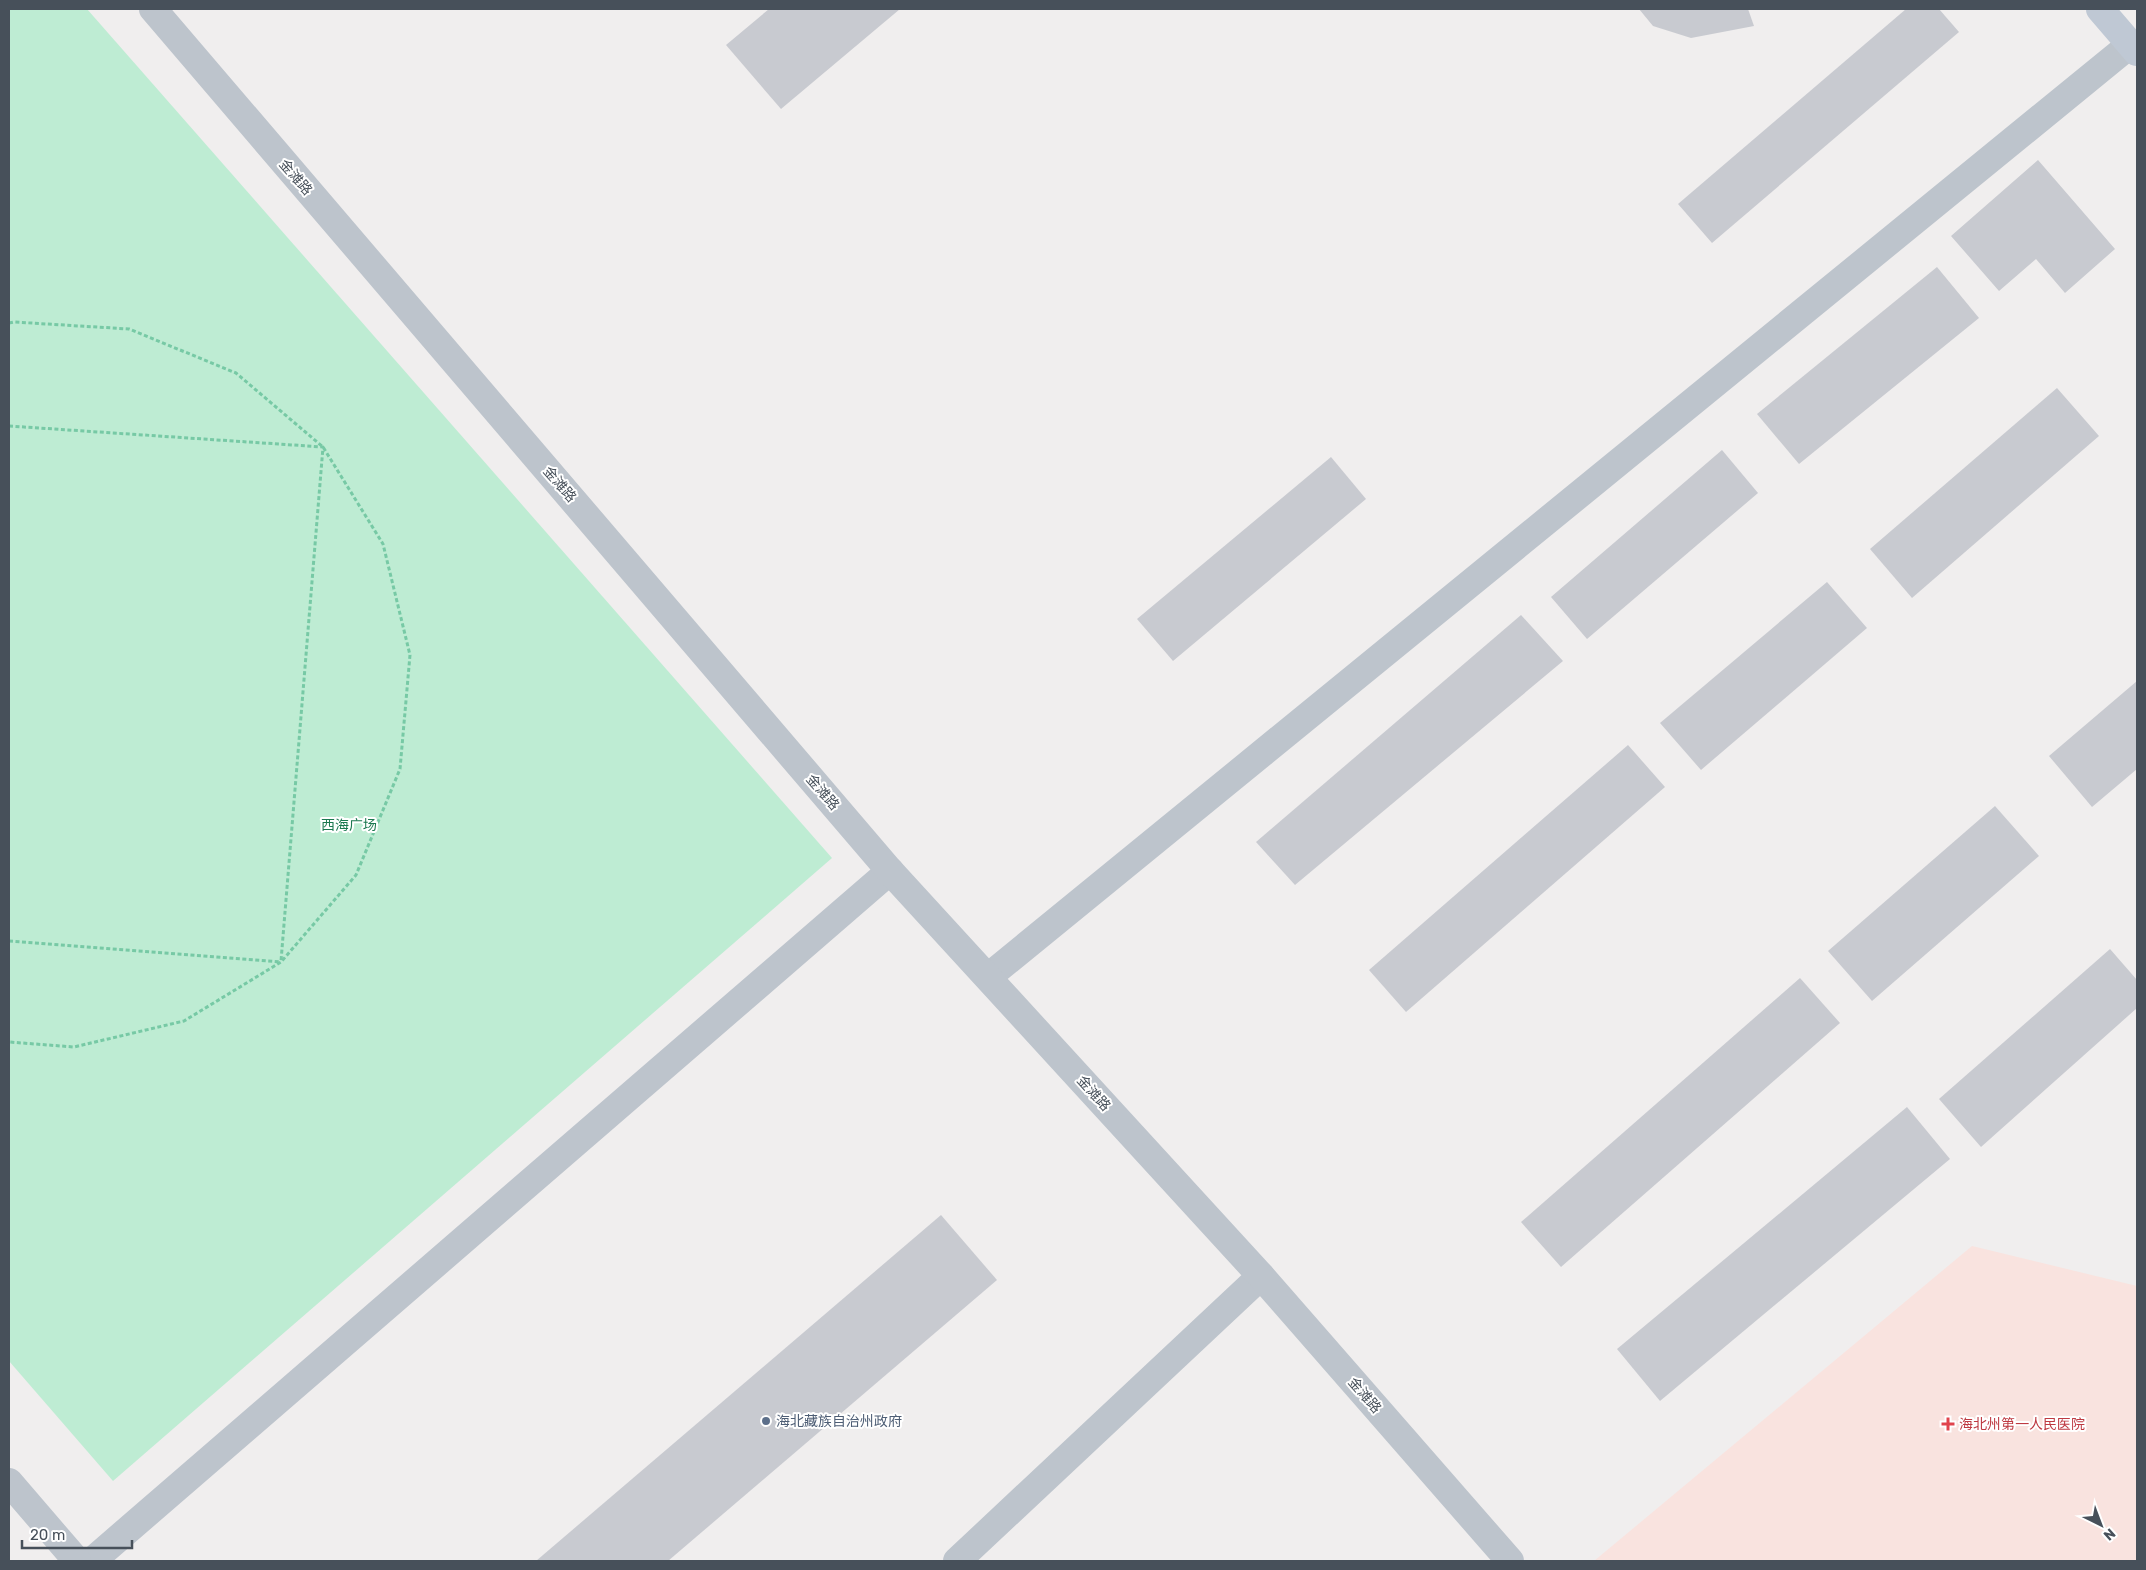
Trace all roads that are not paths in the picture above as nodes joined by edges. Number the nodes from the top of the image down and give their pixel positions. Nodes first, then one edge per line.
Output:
1 (153, 9) edge
2 (2100, 9) edge
3 (2134, 48) edge
4 (890, 870) junction
5 (988, 977) junction
6 (1261, 1276) junction
7 (9, 1482) edge
8 (77, 1561) edge
9 (92, 1561) edge
10 (958, 1561) edge
11 (1510, 1561) edge

1 - 4 street, 金滩路
2 - 3 main road
3 - 5 street
4 - 5 street, 金滩路
4 - 9 street
5 - 6 street, 金滩路
6 - 10 street
6 - 11 street, 金滩路
7 - 8 street

